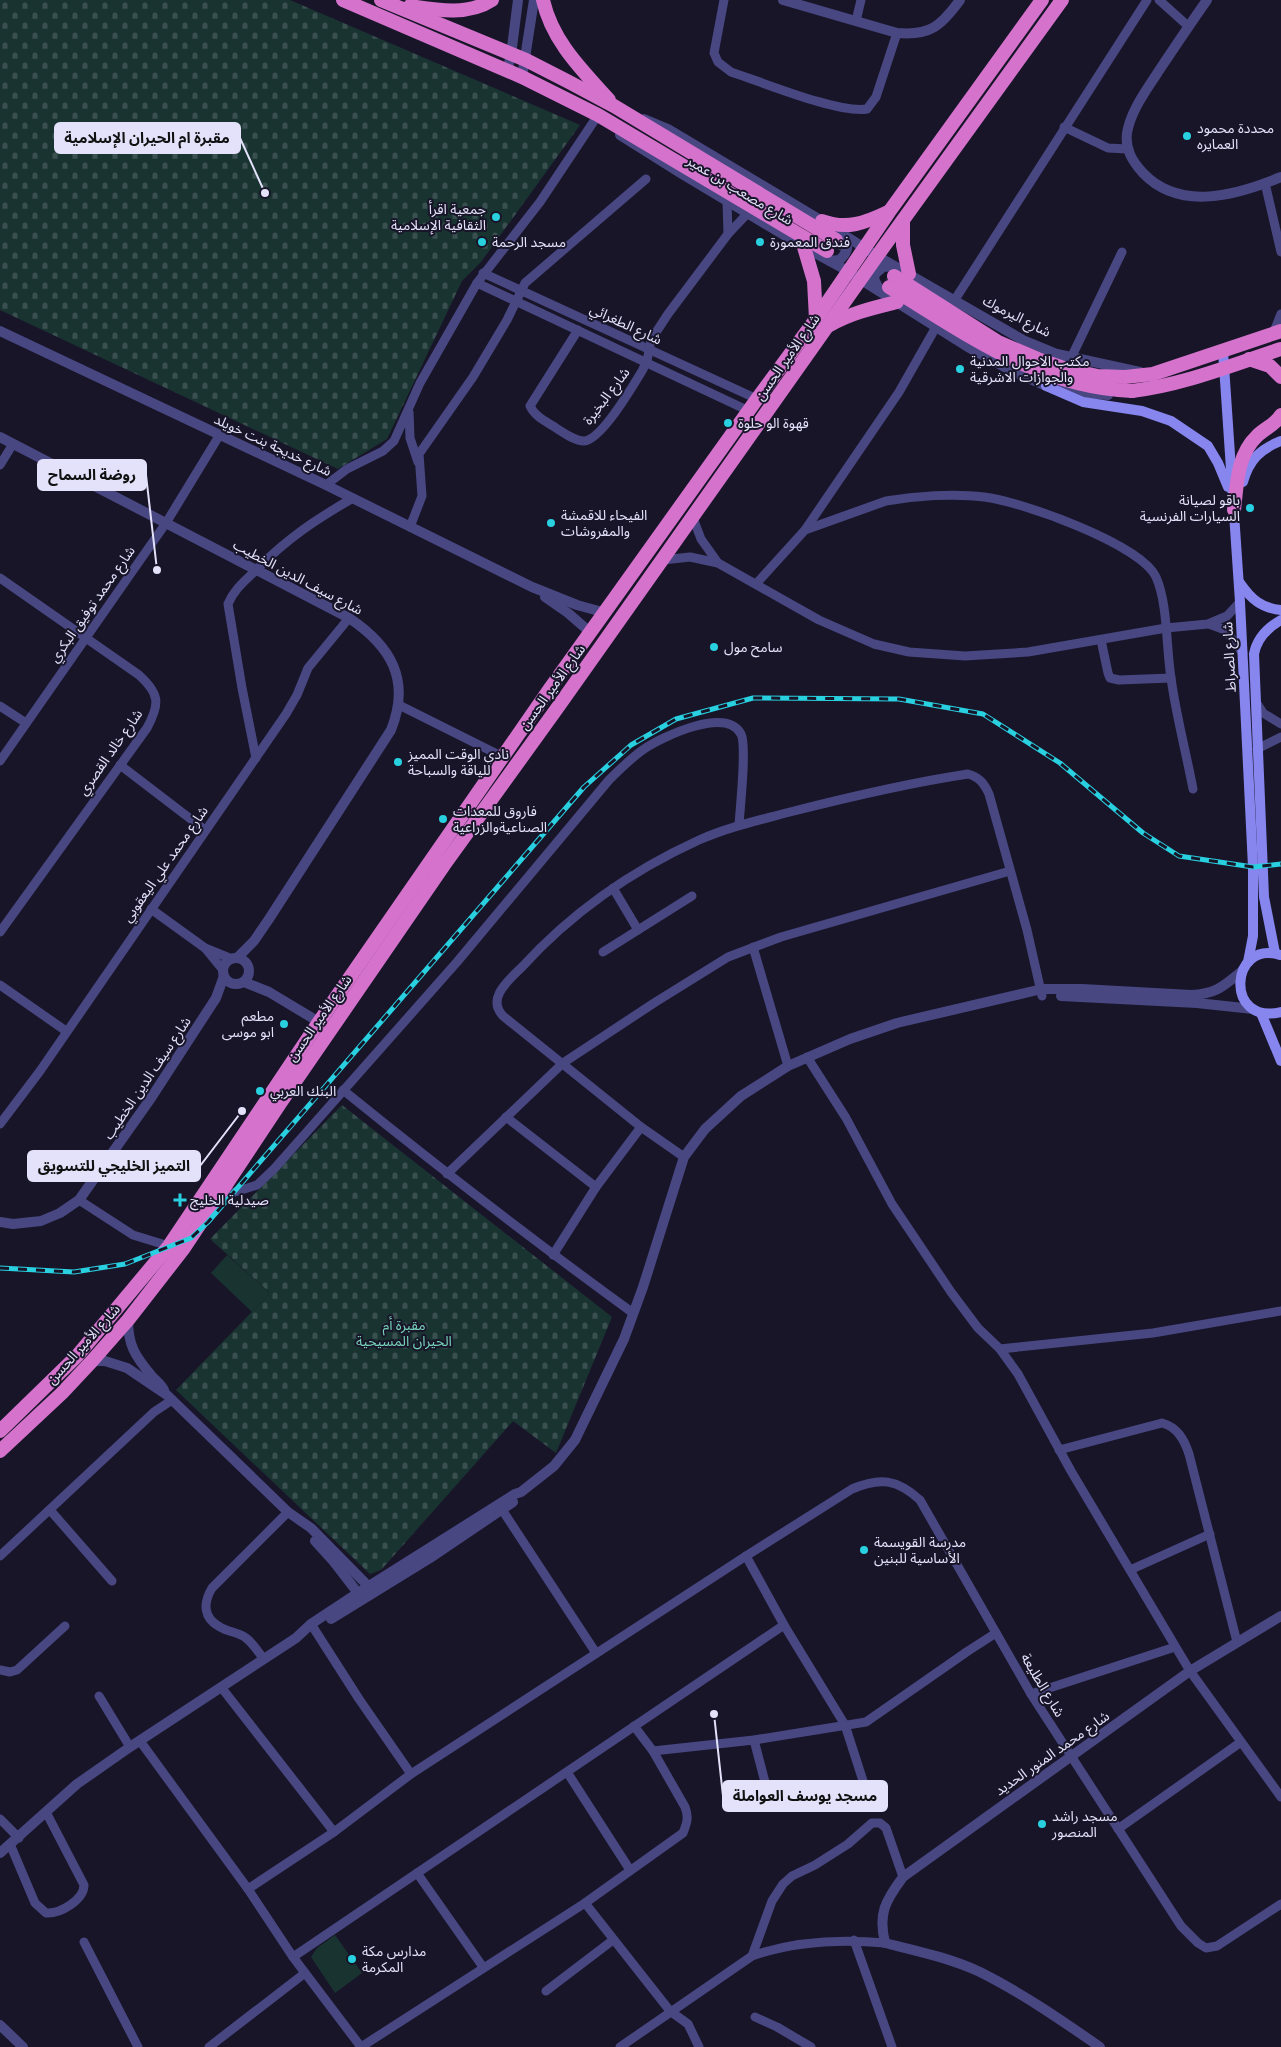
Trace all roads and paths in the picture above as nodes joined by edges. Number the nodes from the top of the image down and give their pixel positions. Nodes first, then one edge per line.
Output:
1 (343, 0) edge
2 (492, 0) edge
3 (518, 0) edge
4 (534, 0) edge
5 (543, 0) edge
6 (724, 0) edge
7 (783, 0) edge
8 (861, 0) edge
9 (960, 0) edge
10 (1042, 0) edge
11 (1062, 0) edge
12 (1147, 0) edge
13 (1159, 0) edge
14 (1207, 0) edge
15 (384, 1) edge
16 (856, 21) junction
17 (1188, 26) junction
18 (897, 33) junction
19 (511, 55) junction
20 (526, 60) junction
21 (507, 71) junction
22 (522, 77) junction
23 (618, 109) junction
24 (603, 118) junction
25 (1064, 127) junction
26 (1127, 149) junction
27 (1281, 177) edge
28 (646, 178) dead end
29 (1265, 184) junction
30 (727, 201) junction
31 (889, 212) junction
32 (747, 214) junction
33 (822, 221) junction
34 (903, 221) junction
35 (728, 234) junction
36 (804, 247) junction
37 (835, 247) junction
38 (864, 248) junction
39 (1122, 252) dead end
40 (1281, 252) edge
41 (877, 256) junction
42 (847, 271) junction
43 (483, 273) junction
44 (910, 274) junction
45 (862, 279) junction
46 (889, 280) junction
47 (477, 283) junction
48 (521, 291) junction
49 (954, 301) junction
50 (516, 302) junction
51 (897, 302) junction
52 (1281, 314) edge
53 (822, 323) junction
54 (936, 327) junction
55 (578, 330) junction
56 (0, 331) edge
57 (1274, 334) edge
58 (1281, 348) edge
59 (649, 349) junction
60 (1223, 351) junction
61 (1071, 358) junction
62 (1249, 359) junction
63 (647, 362) junction
64 (1153, 374) junction
65 (1281, 377) edge
66 (1046, 386) junction
67 (1079, 389) junction
68 (753, 405) junction
69 (409, 408) junction
70 (1281, 415) edge
71 (219, 436) junction
72 (0, 437) edge
73 (1281, 441) edge
74 (13, 444) junction
75 (0, 465) edge
76 (419, 465) junction
77 (326, 485) junction
78 (1232, 494) junction
79 (353, 498) junction
80 (1234, 516) junction
81 (693, 518) junction
82 (166, 523) junction
83 (410, 527) junction
84 (805, 530) junction
85 (663, 560) junction
86 (718, 562) junction
87 (256, 571) junction
88 (0, 578) edge
89 (1238, 580) junction
90 (756, 584) junction
91 (532, 587) junction
92 (1240, 602) junction
93 (1281, 610) edge
94 (606, 613) junction
95 (349, 618) junction
96 (1281, 620) edge
97 (1208, 624) junction
98 (1166, 628) junction
99 (591, 633) junction
100 (86, 637) junction
101 (1101, 640) junction
102 (1243, 653) junction
103 (1170, 678) junction
104 (1256, 701) junction
105 (400, 705) junction
106 (0, 706) edge
107 (26, 723) junction
108 (1281, 724) edge
109 (1281, 737) edge
110 (1257, 749) junction
111 (503, 757) junction
112 (256, 758) junction
113 (0, 760) edge
114 (120, 765) junction
115 (1193, 789) dead end
116 (739, 825) junction
117 (205, 830) junction
118 (1010, 871) junction
119 (613, 888) junction
120 (692, 896) dead end
121 (151, 909) junction
122 (638, 930) junction
123 (0, 932) edge
124 (254, 941) junction
125 (753, 947) junction
126 (205, 948) junction
127 (603, 952) dead end
128 (1278, 954) edge
129 (234, 959) junction
130 (1245, 966) junction
131 (249, 969) junction
132 (223, 973) junction
133 (239, 983) junction
134 (0, 985) edge
135 (269, 992) junction
136 (1042, 993) junction
137 (216, 998) junction
138 (1257, 1011) junction
139 (1281, 1012) edge
140 (319, 1022) junction
141 (66, 1031) junction
142 (807, 1057) junction
143 (1281, 1061) edge
144 (563, 1064) junction
145 (788, 1066) junction
146 (343, 1090) junction
147 (506, 1117) junction
148 (0, 1124) edge
149 (641, 1127) junction
150 (684, 1157) junction
151 (447, 1174) junction
152 (596, 1187) junction
153 (219, 1197) junction
154 (80, 1200) junction
155 (0, 1222) edge
156 (169, 1246) junction
157 (184, 1248) junction
158 (553, 1255) junction
159 (1281, 1311) edge
160 (633, 1313) junction
161 (128, 1320) junction
162 (1000, 1349) junction
163 (92, 1360) junction
164 (169, 1398) junction
165 (0, 1431) edge
166 (1059, 1450) junction
167 (0, 1451) edge
168 (500, 1507) junction
169 (50, 1510) junction
170 (288, 1512) junction
171 (299, 1521) junction
172 (1210, 1534) junction
173 (0, 1556) edge
174 (746, 1556) junction
175 (1130, 1570) junction
176 (112, 1580) dead end
177 (372, 1589) junction
178 (360, 1596) junction
179 (1281, 1616) edge
180 (784, 1625) junction
181 (65, 1626) dead end
182 (313, 1627) junction
183 (996, 1633) junction
184 (1237, 1642) junction
185 (1175, 1647) junction
186 (596, 1653) junction
187 (264, 1659) junction
188 (0, 1670) edge
189 (1190, 1671) junction
190 (221, 1687) junction
191 (1031, 1694) junction
192 (100, 1696) dead end
193 (845, 1725) junction
194 (634, 1726) junction
195 (140, 1740) junction
196 (754, 1740) junction
197 (1241, 1742) junction
198 (130, 1747) junction
199 (652, 1751) junction
200 (1071, 1758) junction
201 (566, 1772) junction
202 (411, 1774) junction
203 (865, 1787) dead end
204 (1281, 1797) edge
205 (771, 1805) dead end
206 (46, 1812) junction
207 (0, 1818) edge
208 (1118, 1829) junction
209 (334, 1832) junction
210 (15, 1841) junction
211 (0, 1853) edge
212 (630, 1870) junction
213 (417, 1873) junction
214 (903, 1877) junction
215 (248, 1889) junction
216 (585, 1903) junction
217 (1281, 1904) edge
218 (613, 1940) junction
219 (854, 1940) junction
220 (84, 1942) dead end
221 (885, 1944) junction
222 (752, 1956) junction
223 (293, 1957) junction
224 (483, 1967) junction
225 (305, 1973) junction
226 (546, 1991) dead end
227 (670, 2011) junction
228 (755, 2017) dead end
229 (0, 2025) edge
230 (23, 2047) edge
231 (138, 2047) edge
232 (209, 2047) edge
233 (361, 2047) edge
234 (620, 2047) edge
235 (699, 2047) edge
236 (811, 2047) edge
237 (892, 2047) edge
238 (1100, 2047) edge

1 - 21 highway, شارع مصعب بن عمير
2 - 15 highway
3 - 19 street
4 - 20 street
5 - 23 highway
6 - 18 street
7 - 16 street
8 - 16 street
9 - 18 street
10 - 31 highway, شارع الأمير الحسن
11 - 34 highway, شارع الأمير الحسن
12 - 25 street
13 - 17 street
14 - 17 street
15 - 19 highway, شارع مصعب بن عمير
16 - 18 street
17 - 26 street
19 - 20 highway, شارع مصعب بن عمير
19 - 21 street
20 - 22 street
20 - 23 highway, شارع مصعب بن عمير
21 - 22 highway, شارع مصعب بن عمير
22 - 24 highway, شارع مصعب بن عمير
23 - 33 street, شارع مصعب بن عمير
23 - 37 highway, شارع مصعب بن عمير
24 - 30 street, شارع مصعب بن عمير
24 - 37 highway, شارع مصعب بن عمير
24 - 43 street
25 - 26 street
25 - 49 street
26 - 29 street
27 - 29 street
28 - 48 street
29 - 40 street
30 - 32 street, شارع مصعب بن عمير
30 - 35 street
31 - 33 highway
31 - 38 highway, شارع الأمير الحسن
32 - 35 street, شارع البخيرة
32 - 36 street, شارع مصعب بن عمير
33 - 37 street, شارع مصعب بن عمير
34 - 41 highway, شارع الأمير الحسن
34 - 44 highway
35 - 59 street, شارع البخيرة
36 - 37 street, شارع مصعب بن عمير
36 - 53 highway
37 - 38 street, شارع مصعب بن عمير
37 - 42 street, شارع مصعب بن عمير
38 - 41 street, شارع مصعب بن عمير
38 - 42 highway, شارع الأمير الحسن
39 - 61 street
41 - 45 highway, شارع الأمير الحسن
41 - 46 street, شارع اليرموك
42 - 45 street, شارع مصعب بن عمير
42 - 53 highway, شارع الأمير الحسن
43 - 47 street
43 - 48 street, شارع الطغرائي
44 - 46 street, شارع اليرموك
44 - 49 street, شارع اليرموك
45 - 46 street, شارع اليرموك
45 - 53 highway, شارع الأمير الحسن
46 - 51 street, شارع اليرموك
46 - 64 highway, شارع اليرموك
46 - 67 highway, شارع اليرموك
47 - 50 street, شارع الطغرائي
47 - 69 street
48 - 50 street
48 - 59 street, شارع الطغرائي
49 - 61 street, شارع اليرموك
50 - 55 street, شارع الطغرائي
50 - 76 street
51 - 53 highway
51 - 54 street, شارع اليرموك
52 - 57 street
53 - 68 highway, شارع الأمير الحسن
53 - 81 highway, شارع الأمير الحسن
54 - 66 street, شارع اليرموك
54 - 84 street
55 - 63 street, شارع الطغرائي
55 - 63 street, شارع البخيرة
56 - 71 street, شارع خديجة بنت خويلد
57 - 58 main road
57 - 60 highway, شارع اليرموك
58 - 62 highway, شارع اليرموك, bridge
59 - 63 street, شارع البخيرة
59 - 68 street, شارع الطغرائي
60 - 64 highway, شارع اليرموك
60 - 78 main road, شارع الصراط
61 - 64 street, شارع اليرموك
62 - 65 highway
62 - 67 highway, شارع اليرموك, bridge
63 - 68 street, شارع الطغرائي
66 - 67 street, شارع اليرموك
66 - 78 main road
68 - 94 highway, شارع الأمير الحسن
69 - 76 street
69 - 77 street
70 - 80 highway
71 - 77 street, شارع خديجة بنت خويلد
71 - 82 street, شارع محمد توفيق البكري
72 - 74 street, شارع سيف الدين الخطيب
73 - 80 main road
74 - 75 street
74 - 82 street, شارع سيف الدين الخطيب
76 - 83 street
77 - 79 street, شارع خديجة بنت خويلد
78 - 80 main road, شارع الصراط
79 - 83 street, شارع خديجة بنت خويلد
79 - 87 street
80 - 89 main road, شارع الصراط
81 - 85 highway, شارع الأمير الحسن
81 - 86 street
82 - 87 street, شارع سيف الدين الخطيب
82 - 100 street, شارع محمد توفيق البكري
83 - 91 street, شارع خديجة بنت خويلد
84 - 90 street
84 - 98 street
85 - 86 street
85 - 153 highway, شارع الأمير الحسن
86 - 90 street
87 - 95 street, شارع سيف الدين الخطيب
87 - 112 street
88 - 100 street, شارع خالد القصري
89 - 92 main road, شارع الصراط
89 - 93 main road
90 - 101 street
91 - 94 street, شارع خديجة بنت خويلد
91 - 99 street, شارع خديجة بنت خويلد
92 - 97 street
92 - 102 main road, شارع الصراط
94 - 99 highway, شارع الأمير الحسن
95 - 105 street, شارع سيف الدين الخطيب
95 - 112 street, شارع محمد علي اليعقوبي
96 - 104 main road, شارع الصراط
97 - 98 street
97 - 102 street
98 - 101 street
98 - 103 street
99 - 111 highway, شارع الأمير الحسن
100 - 107 street, شارع محمد توفيق البكري
100 - 114 street, شارع خالد القصري
101 - 103 street
102 - 130 main road, شارع الصراط
103 - 115 street
104 - 108 street
104 - 110 main road, شارع الصراط
105 - 111 street
105 - 124 street, شارع سيف الدين الخطيب
106 - 107 street
107 - 113 street, شارع محمد توفيق البكري
109 - 110 street
110 - 128 main road, شارع الصراط
111 - 140 highway, شارع الأمير الحسن
112 - 117 street, شارع محمد علي اليعقوبي
114 - 117 street
114 - 123 street, شارع خالد القصري
116 - 118 street
116 - 119 street
116 - 146 street
117 - 121 street, شارع محمد علي اليعقوبي
118 - 125 street
118 - 136 street
119 - 122 street
119 - 144 street
120 - 122 street
121 - 126 street
121 - 141 street, شارع محمد علي اليعقوبي
122 - 127 street
124 - 129 street, شارع سيف الدين الخطيب
124 - 131 street, شارع سيف الدين الخطيب
125 - 144 street
125 - 145 street
126 - 129 street
126 - 132 street
128 - 130 main road
129 - 131 street
129 - 132 street
130 - 136 street
130 - 138 main road, شارع الصراط
131 - 133 street
131 - 135 street
132 - 133 street
132 - 137 street, شارع سيف الدين الخطيب
133 - 135 street
133 - 137 street, شارع سيف الدين الخطيب
134 - 141 street
135 - 140 street
136 - 138 street
136 - 142 street
137 - 154 street, شارع سيف الدين الخطيب
138 - 139 main road
138 - 143 main road, شارع الصراط
140 - 156 highway, شارع الأمير الحسن
141 - 148 street, شارع محمد علي اليعقوبي
142 - 145 street
142 - 162 street
144 - 147 street
144 - 149 street
145 - 150 street
146 - 151 street
146 - 153 street
147 - 151 street
147 - 152 street
149 - 150 street
149 - 152 street
150 - 160 street
151 - 158 street
152 - 158 street
153 - 157 highway, شارع الأمير الحسن
154 - 155 street, شارع سيف الدين الخطيب
154 - 156 street
156 - 157 street
156 - 165 highway, شارع الأمير الحسن
157 - 161 highway, شارع الأمير الحسن
158 - 160 street
159 - 162 street
160 - 168 street
161 - 163 highway, شارع الأمير الحسن
161 - 164 street
162 - 166 street
163 - 164 street
163 - 167 highway, شارع الأمير الحسن
164 - 169 street
164 - 170 street
166 - 172 street
166 - 175 street
168 - 177 street
168 - 186 street
169 - 173 street
169 - 176 street
170 - 171 street
170 - 187 street
171 - 177 street
171 - 178 street
172 - 175 street
172 - 184 street
174 - 180 street
174 - 183 street, شارع الطليعة
174 - 186 street
175 - 185 street
177 - 178 street
178 - 182 street
179 - 184 street, شارع محمد المنور الحديد
180 - 193 street
180 - 194 street
181 - 188 street
182 - 187 street
182 - 202 street
183 - 191 street, شارع الطليعة
183 - 193 street
184 - 189 street, شارع محمد المنور الحديد
185 - 189 street
185 - 191 street
186 - 202 street
187 - 190 street
189 - 197 street
189 - 200 street, شارع محمد المنور الحديد
190 - 195 street
190 - 209 street
191 - 200 street, شارع الطليعة
192 - 198 street
193 - 196 street
193 - 203 street
194 - 199 street
194 - 201 street
195 - 198 street
195 - 215 street
196 - 199 street
196 - 205 street
197 - 204 street
197 - 208 street
198 - 206 street
199 - 212 street
200 - 208 street, شارع الطليعة
200 - 214 street, شارع محمد المنور الحديد
201 - 212 street
201 - 213 street
202 - 209 street
206 - 210 street
206 - 210 street
207 - 210 street
208 - 217 street, شارع الطليعة
209 - 215 street
210 - 211 street
212 - 216 street
213 - 223 street
213 - 224 street
214 - 221 street, شارع محمد المنور الحديد
214 - 222 street
215 - 223 street
216 - 218 street
216 - 224 street
218 - 226 street
218 - 227 street
219 - 221 street
219 - 222 street
219 - 237 street
220 - 231 street
221 - 238 street
222 - 227 street
223 - 225 street
224 - 233 street
225 - 232 street
225 - 233 street
227 - 234 street
227 - 235 street
228 - 236 street
229 - 230 street

